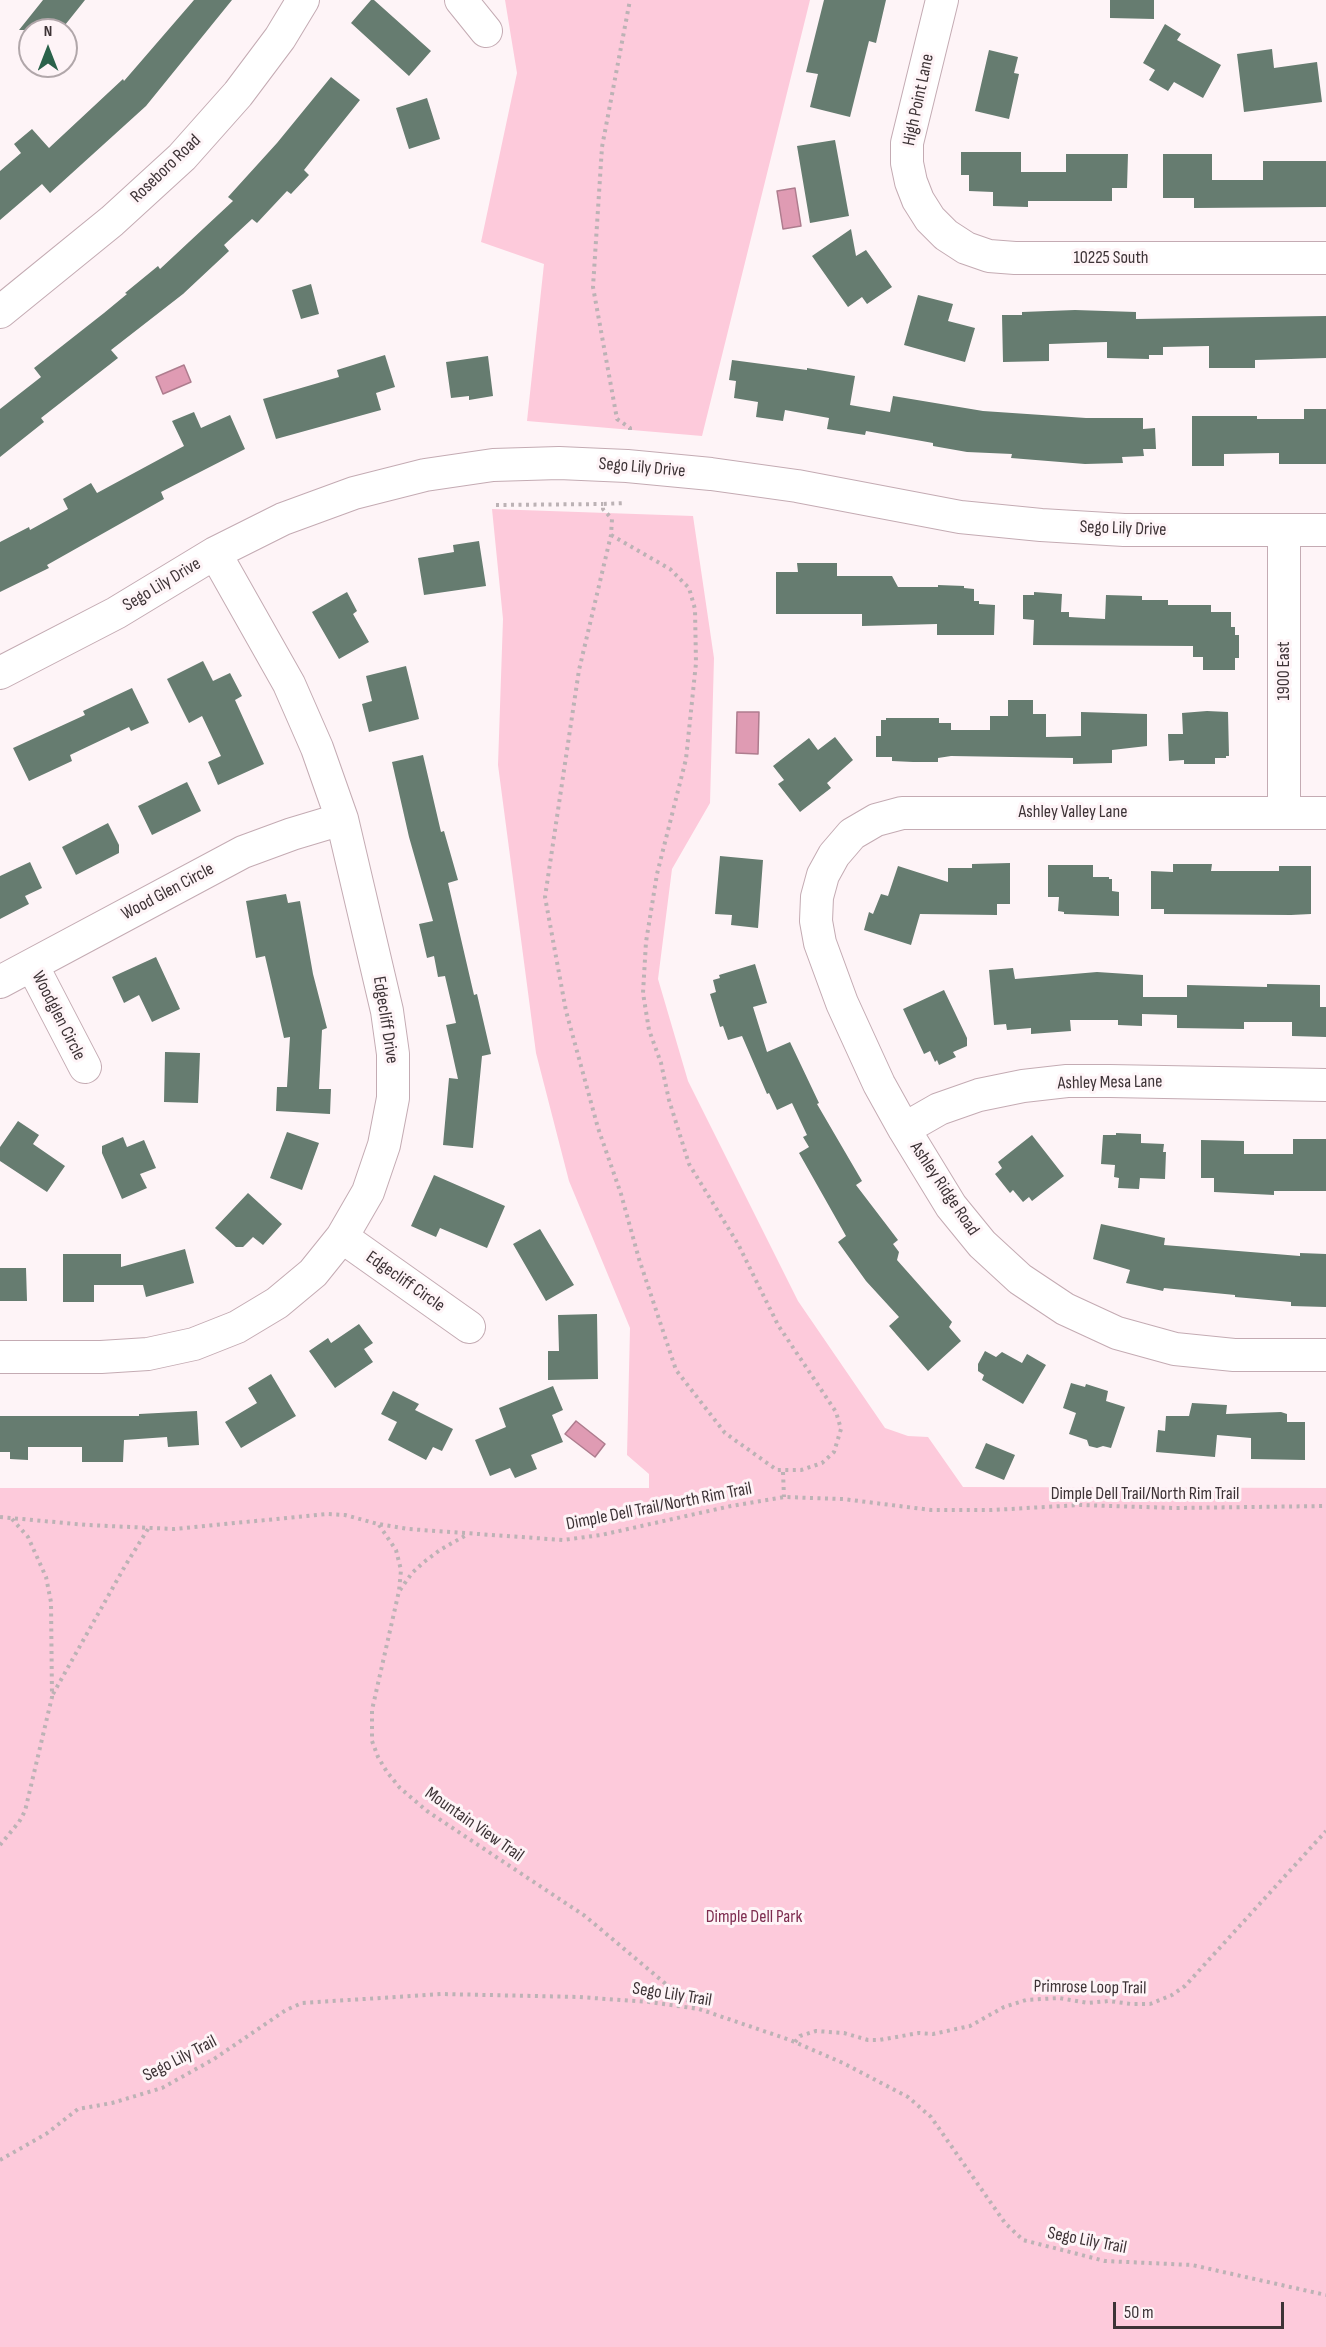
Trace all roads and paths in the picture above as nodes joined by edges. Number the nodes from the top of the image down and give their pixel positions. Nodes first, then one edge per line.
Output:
1 (303, 0) edge
2 (461, 0) edge
3 (630, 0) edge
4 (942, 0) edge
5 (486, 31) dead end
6 (918, 200) joint
7 (1326, 258) edge
8 (0, 312) edge
9 (630, 430) dead end
10 (625, 503) dead end
11 (603, 504) junction
12 (496, 505) dead end
13 (1284, 530) junction
14 (1326, 530) edge
15 (611, 535) junction
16 (215, 554) junction
17 (0, 673) edge
18 (1284, 813) junction
19 (1326, 813) edge
20 (342, 819) junction
21 (834, 855) joint
22 (32, 965) junction
23 (0, 982) edge
24 (85, 1067) dead end
25 (1326, 1085) edge
26 (904, 1129) junction
27 (342, 1237) junction
28 (469, 1328) dead end
29 (1326, 1355) edge
30 (0, 1357) edge
31 (783, 1472) junction
32 (784, 1497) junction
33 (1326, 1506) edge
34 (0, 1517) edge
35 (12, 1518) junction
36 (378, 1524) junction
37 (148, 1528) junction
38 (468, 1534) junction
39 (399, 1591) junction
40 (52, 1697) junction
41 (1326, 1832) edge
42 (0, 1845) edge
43 (699, 2009) junction
44 (795, 2042) junction
45 (0, 2160) edge
46 (1326, 2295) edge

1 - 8 street, Roseboro Road
2 - 5 street
3 - 9 path
4 - 6 street, High Point Lane
6 - 7 street, 10225 South
10 - 11 path
11 - 12 path
11 - 15 path
13 - 14 street, Sego Lily Drive
13 - 16 street, Sego Lily Drive
13 - 18 street, 1900 East
15 - 31 path
15 - 31 path
16 - 17 street, Sego Lily Drive
16 - 20 street, Edgecliff Drive
18 - 19 street, Ashley Valley Lane
18 - 21 street, Ashley Valley Lane
20 - 22 street, Wood Glen Circle
20 - 27 street, Edgecliff Drive
21 - 26 street, Ashley Ridge Road
22 - 23 street, Wood Glen Circle
22 - 24 street, Woodglen Circle
25 - 26 street, Ashley Mesa Lane
26 - 29 street, Ashley Ridge Road
27 - 28 street, Edgecliff Circle
27 - 30 street, Edgecliff Drive
31 - 32 path
32 - 33 path, Dimple Dell Trail/North Rim Trail
32 - 38 path, Dimple Dell Trail/North Rim Trail
34 - 35 path, Dimple Dell Trail/North Rim Trail
35 - 37 path, Dimple Dell Trail/North Rim Trail
35 - 40 path
36 - 37 path, Dimple Dell Trail/North Rim Trail
36 - 38 path, Dimple Dell Trail/North Rim Trail
36 - 39 path, Mountain View Trail
37 - 40 path
38 - 39 path, Mountain View Trail
39 - 43 path, Mountain View Trail
40 - 42 path
41 - 44 path, Primrose Loop Trail
43 - 44 path, Sego Lily Trail
43 - 45 path, Sego Lily Trail
44 - 46 path, Sego Lily Trail

